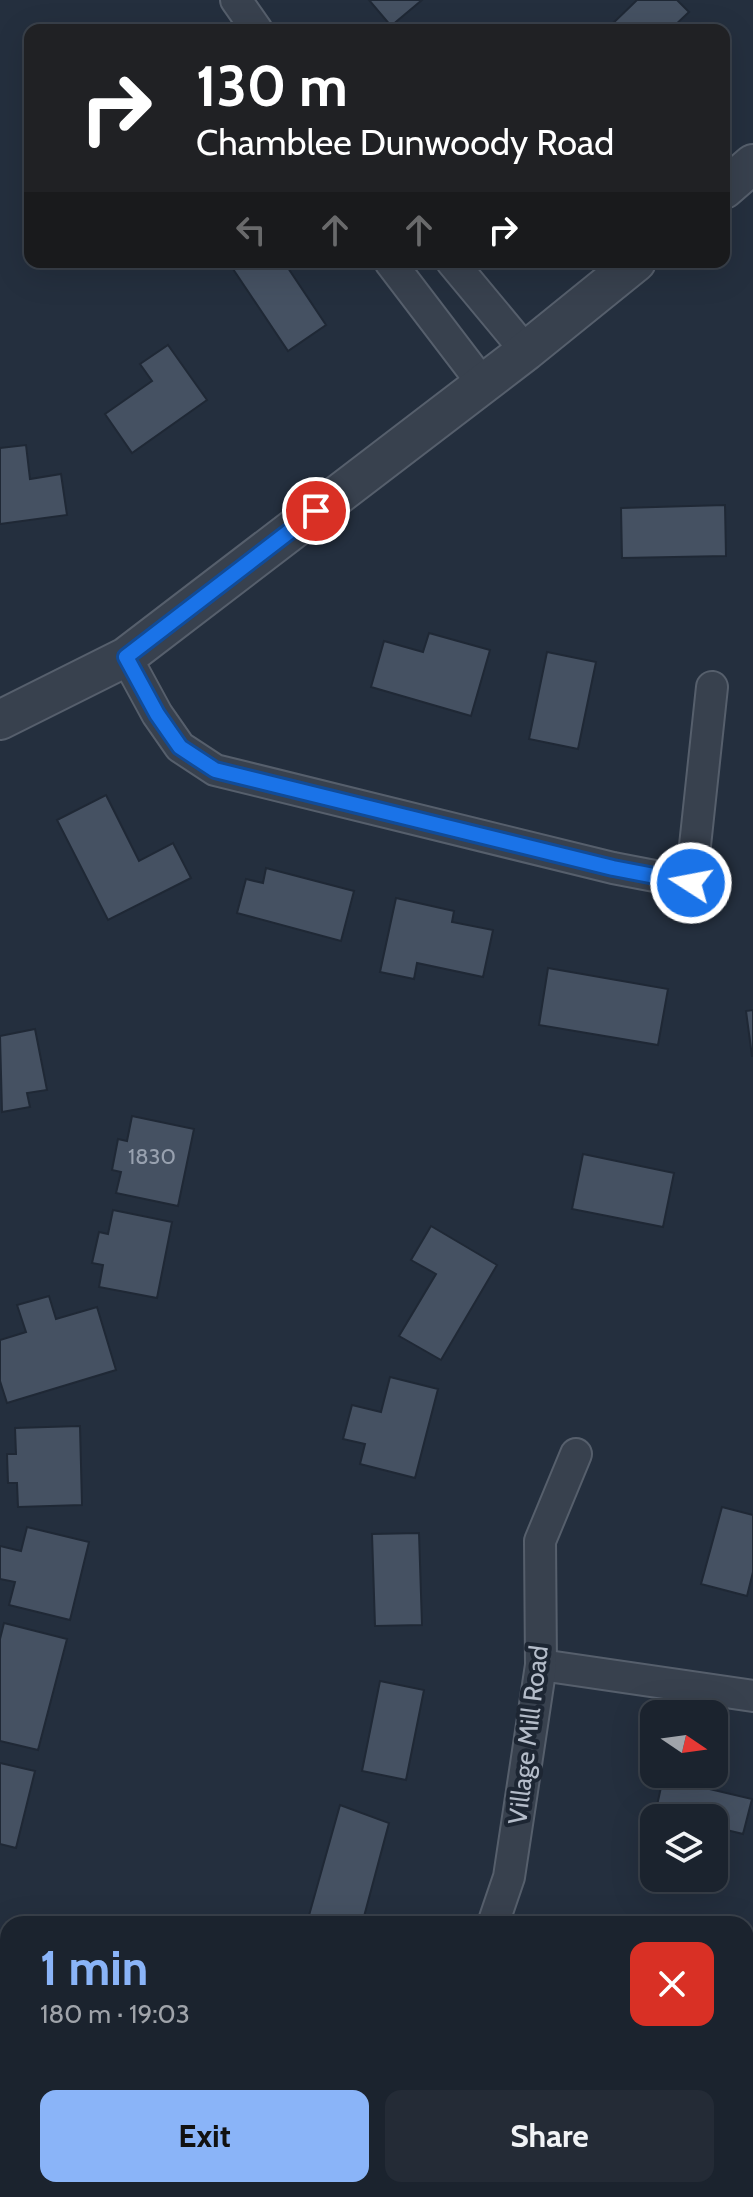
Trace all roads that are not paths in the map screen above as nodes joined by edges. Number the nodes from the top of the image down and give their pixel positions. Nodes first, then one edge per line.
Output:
1 (236, 0) edge
2 (253, 24) edge
3 (753, 164) edge
4 (730, 184) edge
5 (395, 268) edge
6 (457, 268) edge
7 (629, 268) edge
8 (526, 351) junction
9 (483, 384) junction
10 (126, 657) junction
11 (712, 687) dead end
12 (0, 720) edge
13 (576, 1454) dead end
14 (541, 1665) junction
15 (753, 1696) edge
16 (495, 1916) edge

1 - 2 street
3 - 4 street
5 - 9 street
6 - 8 street
7 - 8 street
8 - 9 street
9 - 10 street
10 - 11 street
10 - 12 street
13 - 14 street, Village Mill Road
14 - 15 street
14 - 16 street, Village Mill Road

